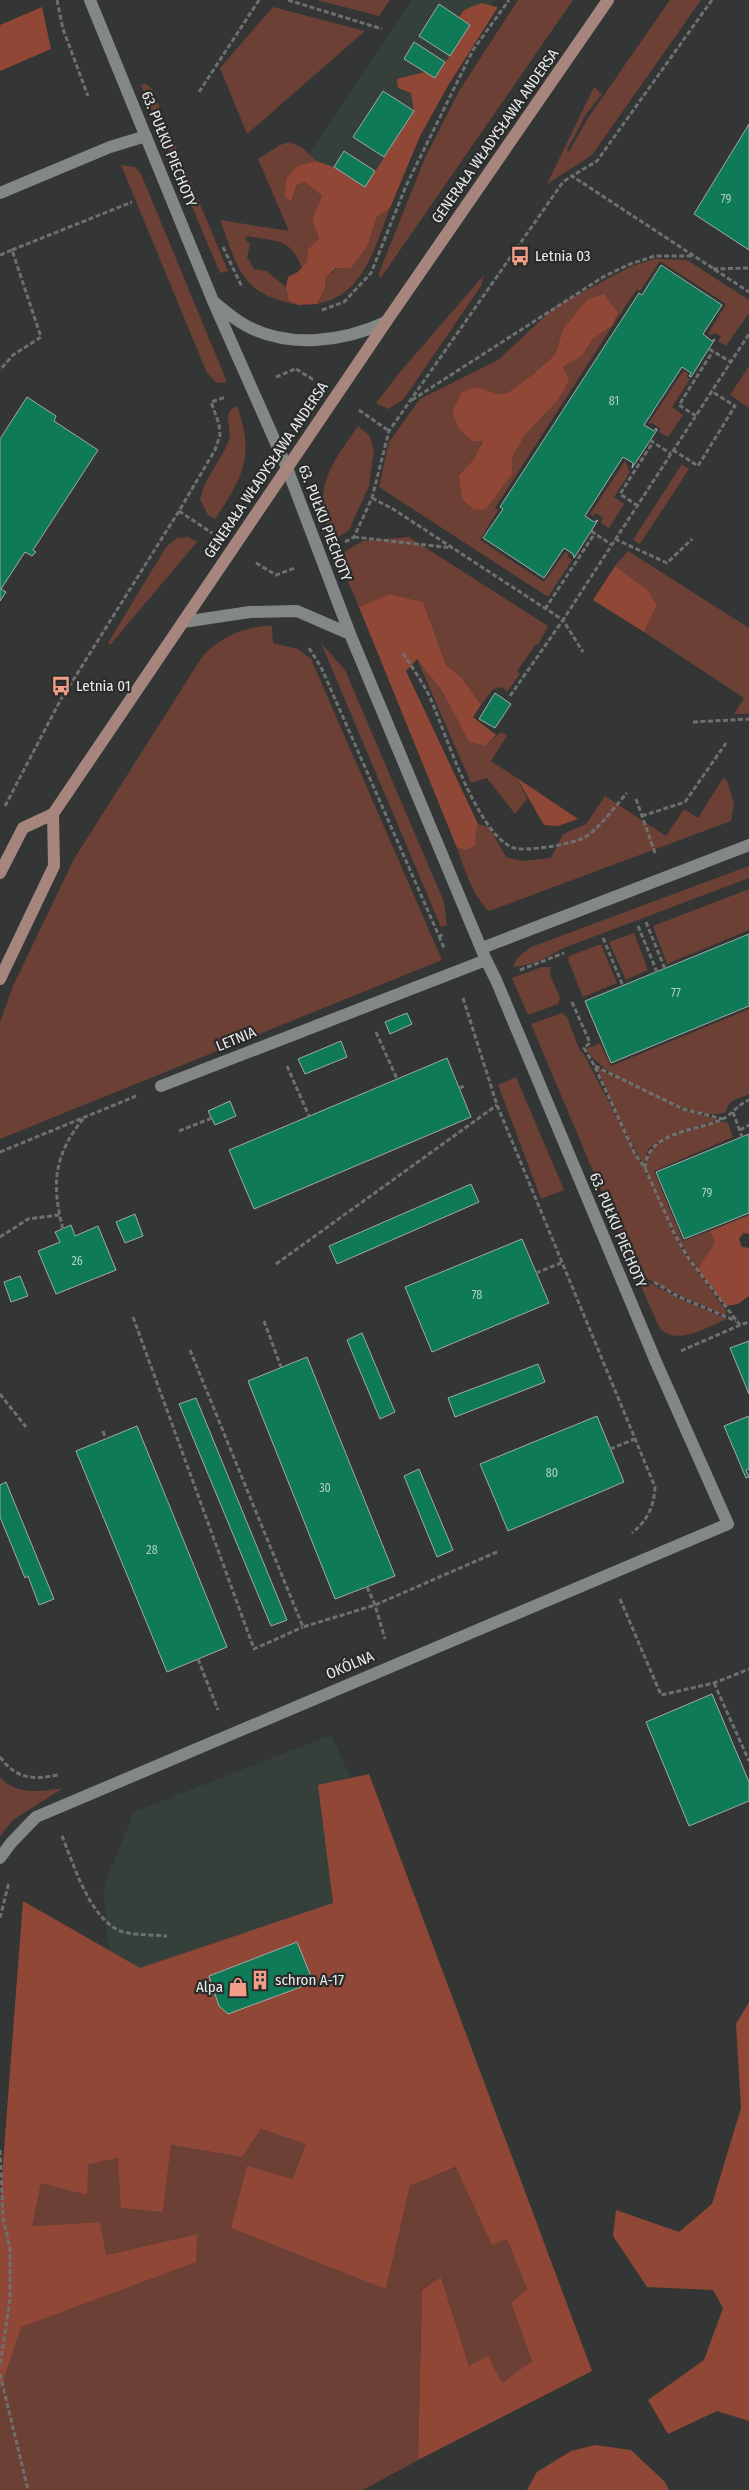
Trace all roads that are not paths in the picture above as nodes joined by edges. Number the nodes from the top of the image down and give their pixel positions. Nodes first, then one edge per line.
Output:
1 (90, 0) edge
2 (608, 0) edge
3 (146, 136) junction
4 (0, 193) edge
5 (213, 301) junction
6 (386, 322) junction
7 (287, 468) junction
8 (183, 622) junction
9 (350, 634) junction
10 (53, 814) junction
11 (749, 845) edge
12 (0, 873) edge
13 (484, 954) junction
14 (0, 979) edge
15 (161, 1086) road end
16 (728, 1524) joint
17 (0, 1858) edge

1 - 3 street, 63. PUŁKU PIECHOTY
2 - 6 main road, GENERAŁA WŁADYSŁAWA ANDERSA
3 - 4 street
3 - 5 street, 63. PUŁKU PIECHOTY
5 - 6 street
5 - 7 street, 63. PUŁKU PIECHOTY
6 - 7 main road, GENERAŁA WŁADYSŁAWA ANDERSA
7 - 8 main road, GENERAŁA WŁADYSŁAWA ANDERSA
7 - 9 street, 63. PUŁKU PIECHOTY
8 - 9 street
8 - 10 main road, GENERAŁA WŁADYSŁAWA ANDERSA
9 - 13 street, 63. PUŁKU PIECHOTY
10 - 12 main road
10 - 14 main road
11 - 13 street
13 - 15 street, LETNIA
13 - 16 street, 63. PUŁKU PIECHOTY
16 - 17 street, OKÓLNA

